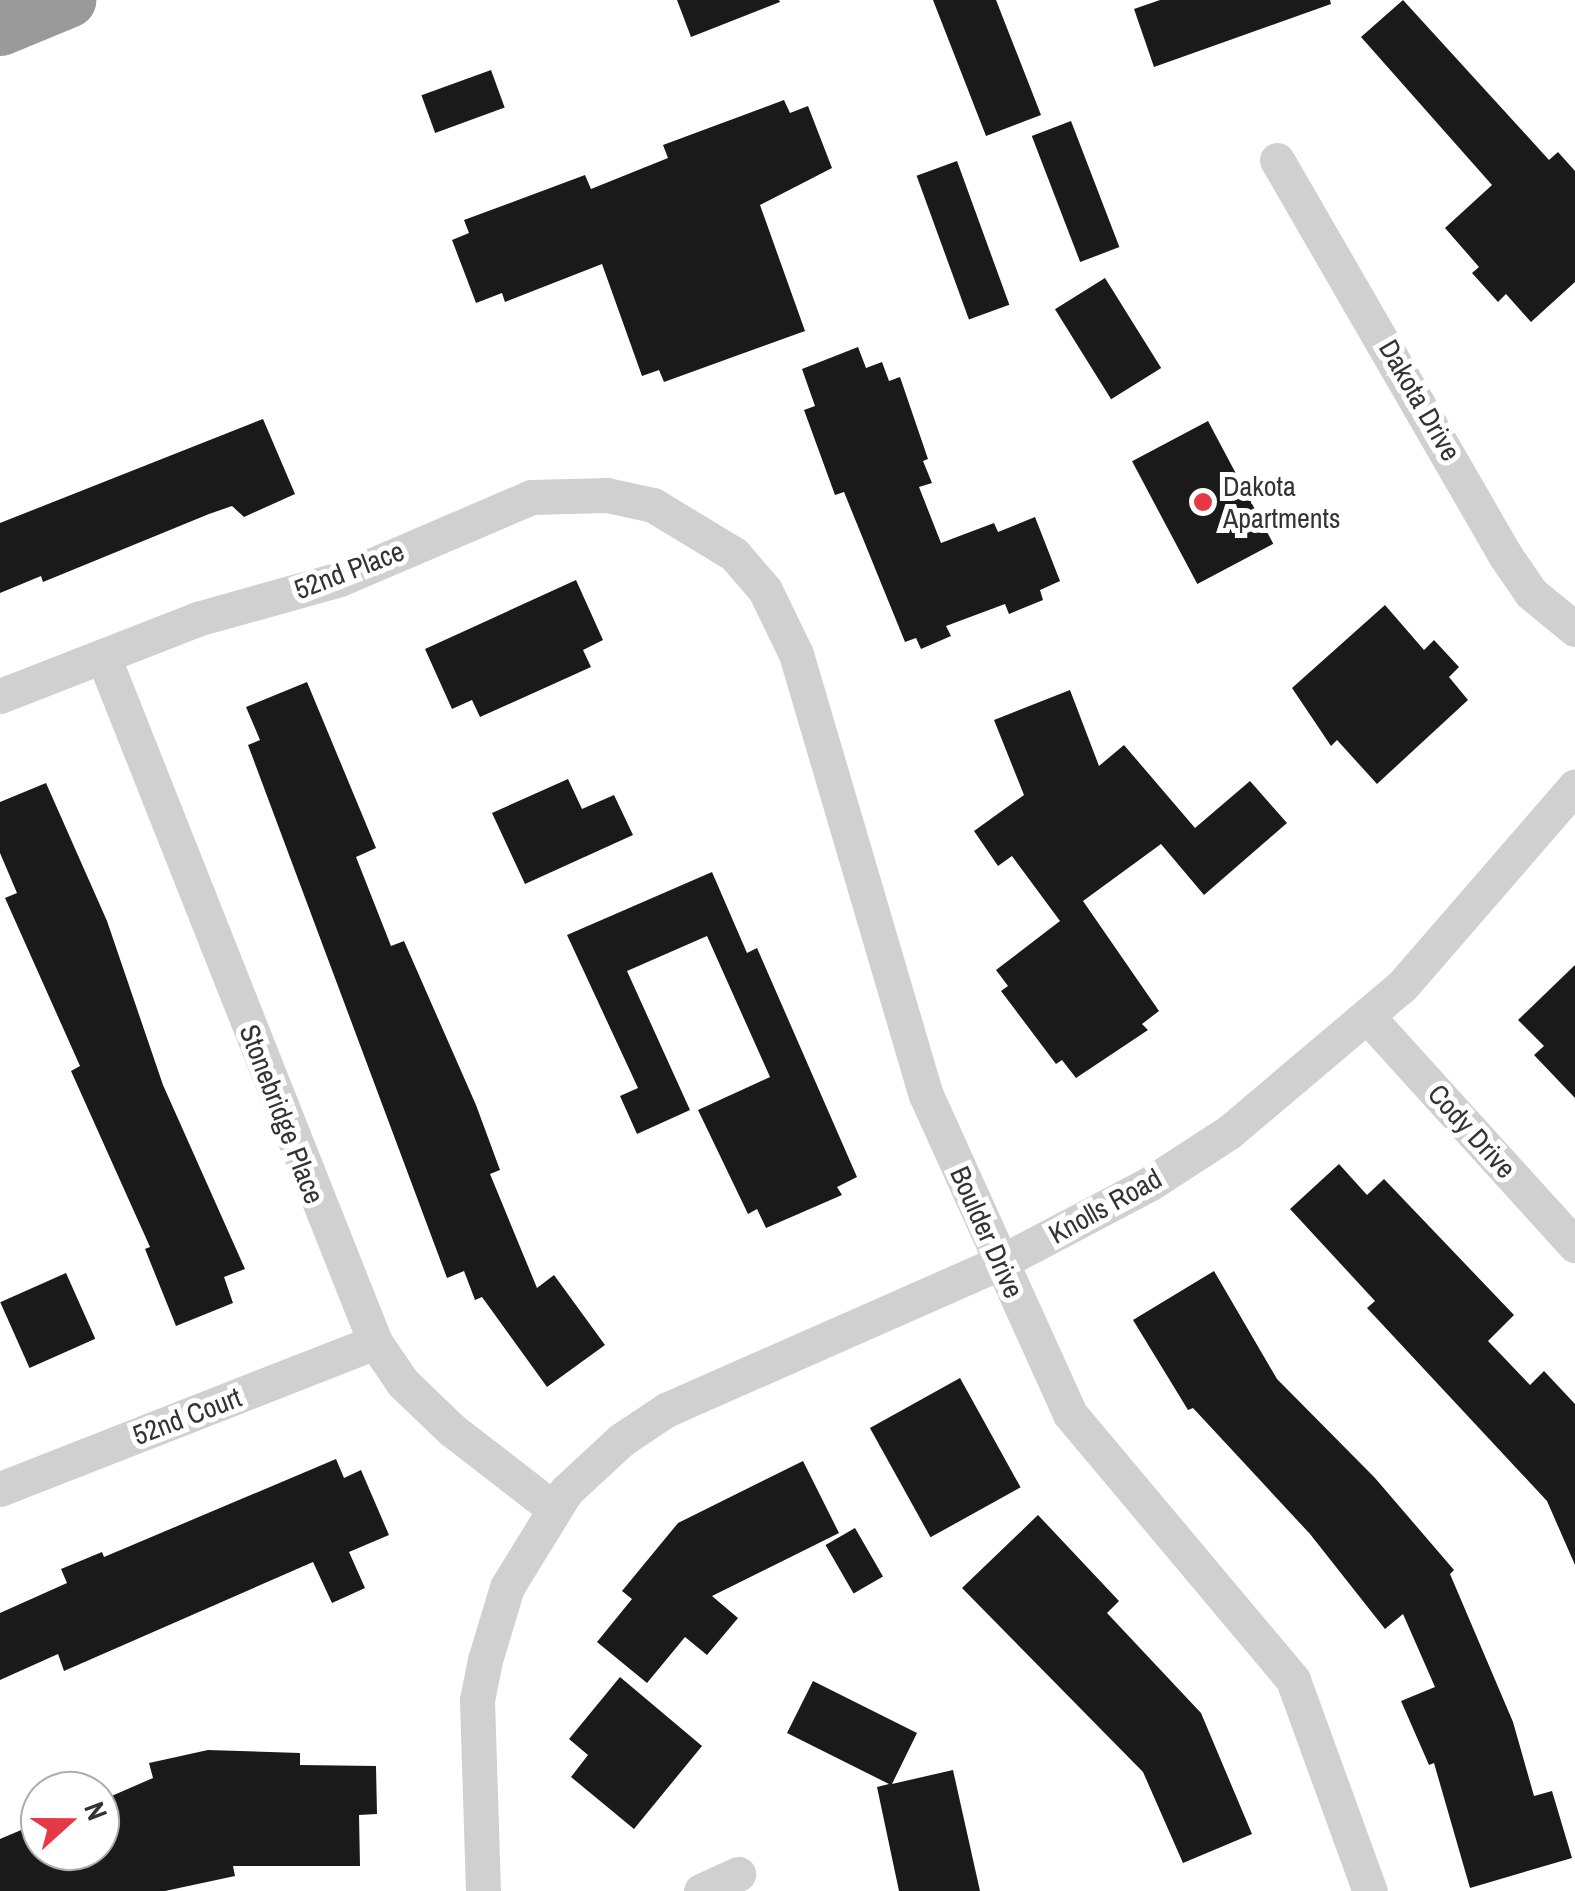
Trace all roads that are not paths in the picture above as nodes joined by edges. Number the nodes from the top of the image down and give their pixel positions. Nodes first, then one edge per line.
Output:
1 (68, 0) edge
2 (0, 28) edge
3 (1277, 160) dead end
4 (700, 528) joint
5 (1575, 629) edge
6 (103, 656) junction
7 (0, 696) edge
8 (1575, 786) edge
9 (1368, 1017) junction
10 (1575, 1245) edge
11 (1001, 1262) junction
12 (374, 1342) junction
13 (0, 1489) edge
14 (553, 1508) junction
15 (738, 1874) dead end
16 (483, 1891) edge
17 (701, 1891) edge
18 (1370, 1891) edge

1 - 2 highway
3 - 5 street, Dakota Drive
4 - 6 street, 52nd Place
4 - 11 street, Boulder Drive
6 - 7 street, 52nd Place
6 - 12 street, Stonebridge Place
8 - 9 street, Knolls Road
9 - 10 street, Cody Drive
9 - 11 street, Knolls Road
11 - 14 street, Knolls Road
11 - 18 street, Boulder Drive
12 - 13 street, 52nd Court
12 - 14 street, Stonebridge Place
14 - 16 street, Knolls Road
15 - 17 street

